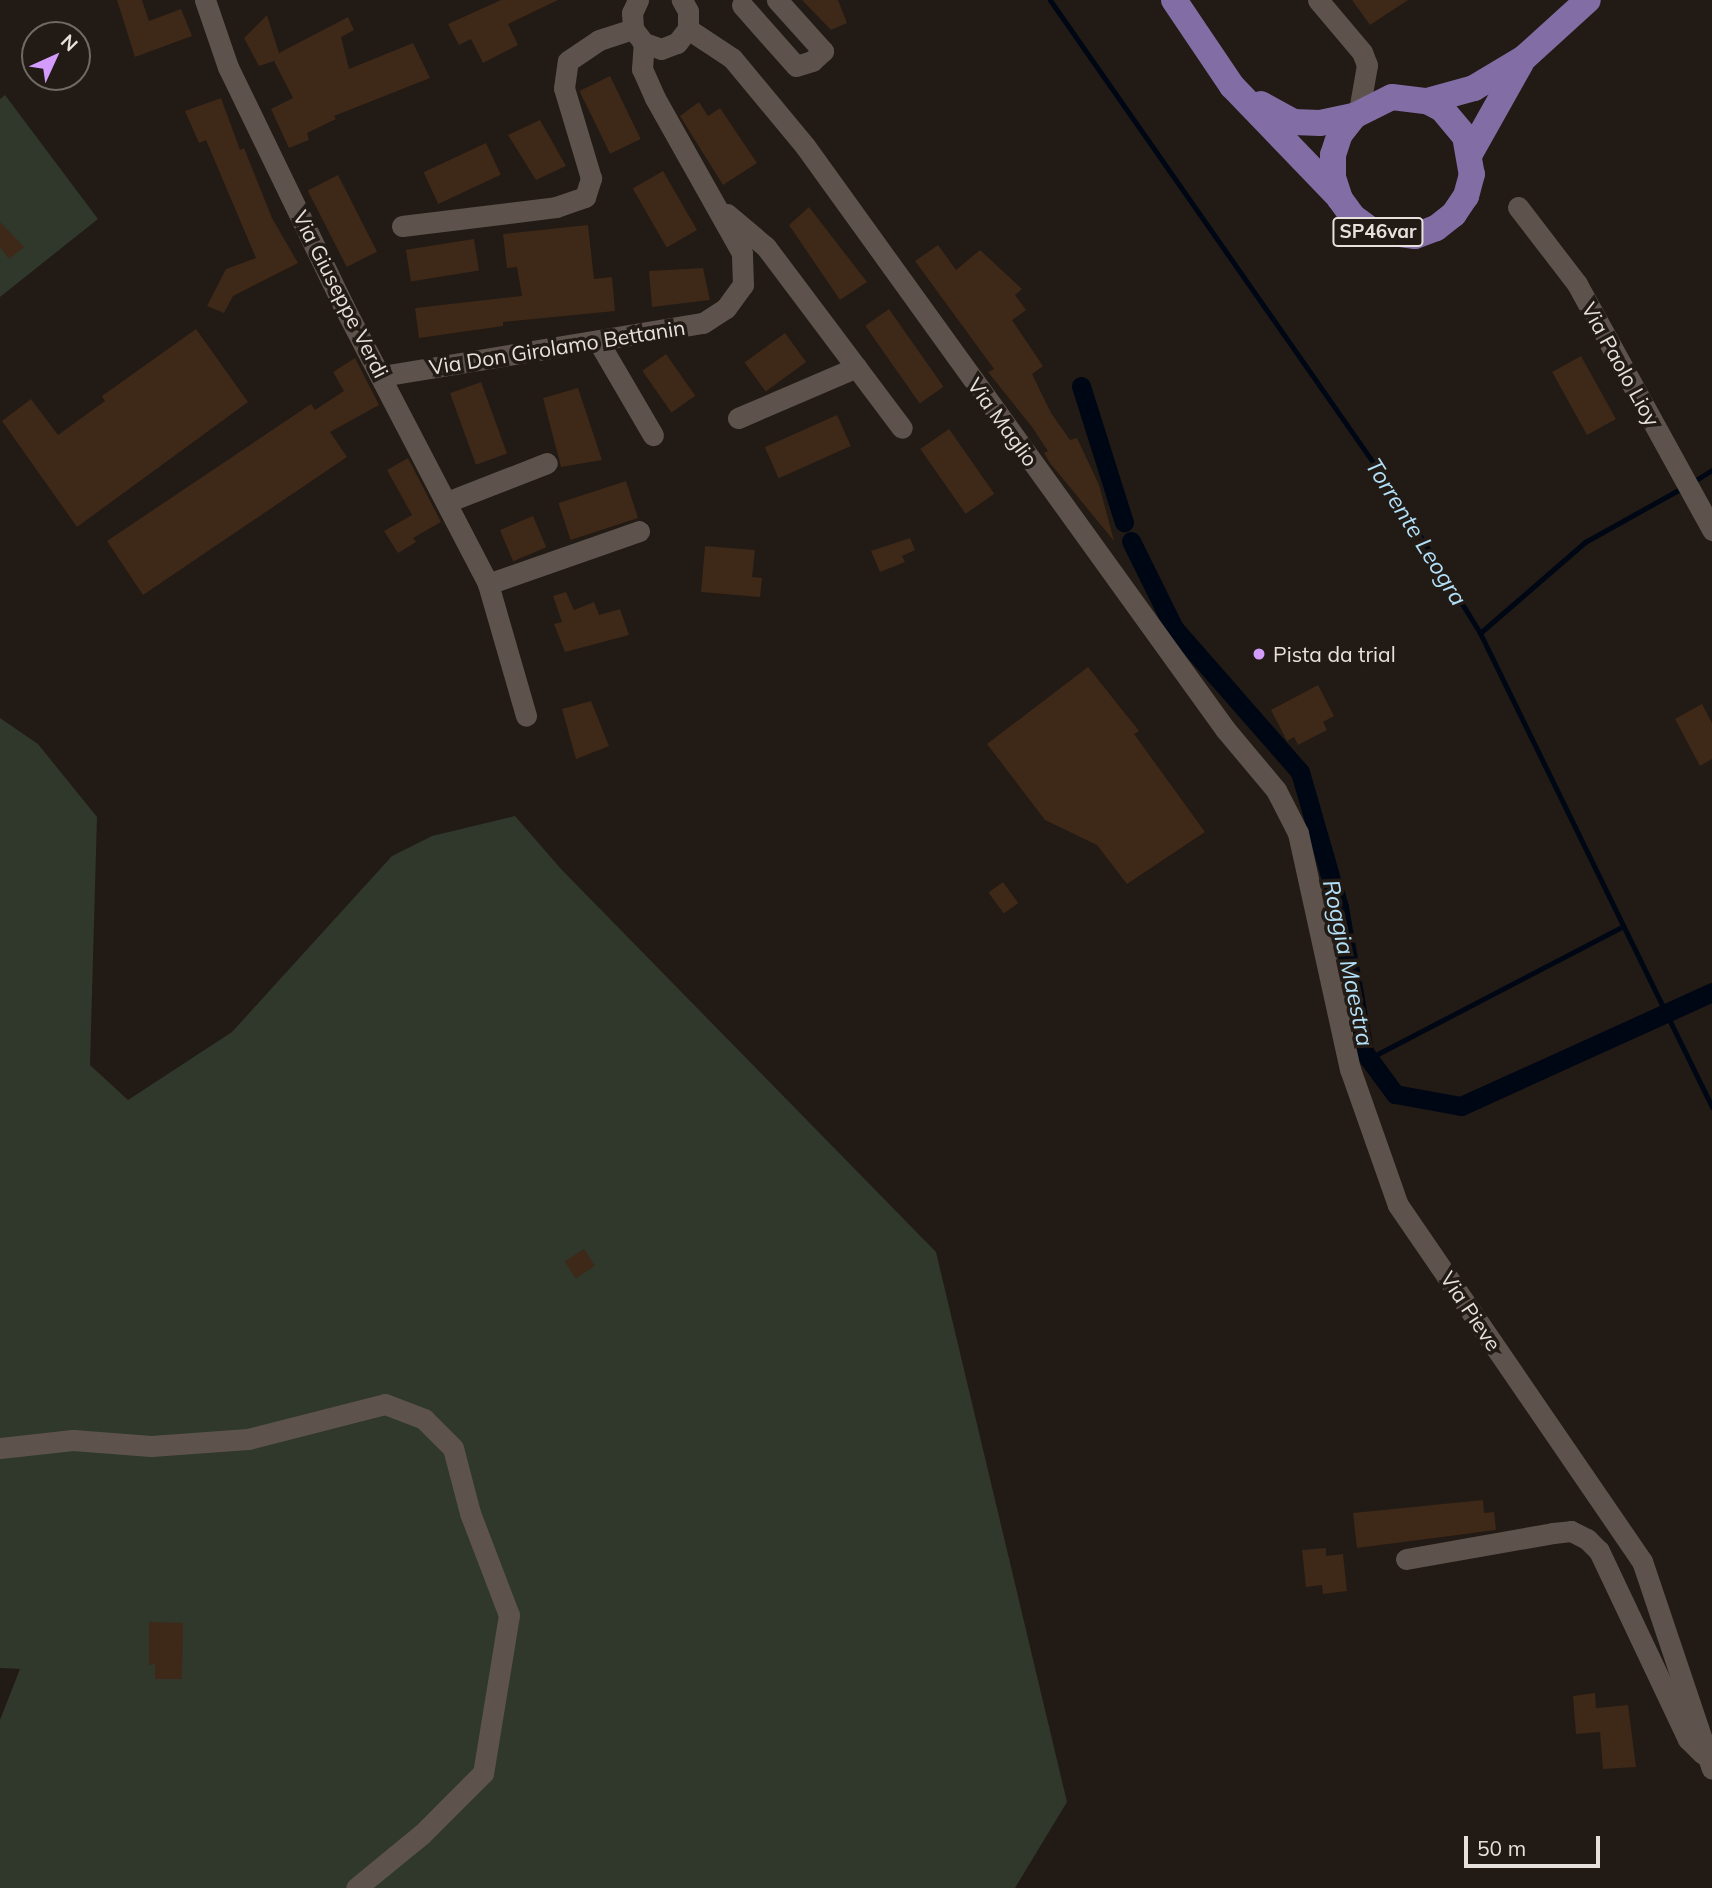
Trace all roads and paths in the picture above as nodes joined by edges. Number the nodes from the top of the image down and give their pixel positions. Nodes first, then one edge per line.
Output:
1 (205, 0) edge
2 (682, 0) edge
3 (777, 0) edge
4 (1174, 0) edge
5 (1318, 0) edge
6 (1588, 0) edge
7 (742, 5) dead end
8 (634, 17) edge
9 (688, 29) junction
10 (1209, 49) junction
11 (1524, 58) junction
12 (1427, 101) junction
13 (1356, 113) junction
14 (1471, 152) junction
15 (1340, 199) junction
16 (716, 203) junction
17 (1518, 208) dead end
18 (402, 226) dead end
19 (598, 341) junction
20 (857, 367) junction
21 (382, 376) junction
22 (738, 418) dead end
23 (902, 428) dead end
24 (653, 435) dead end
25 (548, 463) dead end
26 (447, 502) junction
27 (1702, 503) edge
28 (1712, 530) edge
29 (639, 531) dead end
30 (488, 584) junction
31 (526, 716) dead end
32 (1298, 833) joint
33 (0, 1448) edge
34 (1406, 1559) dead end
35 (1711, 1766) edge
36 (356, 1888) edge

1 - 21 street, Via Giuseppe Verdi
2 - 9 street
3 - 7 street
4 - 10 main road, SP46var
5 - 13 street
6 - 11 main road, SP46var
8 - 9 street
8 - 16 street, Via Don Girolamo Bettanin
8 - 18 street
9 - 32 street, Via Maglio
10 - 13 main road, SP46var
10 - 15 main road, SP46var
11 - 12 main road, SP46var
11 - 14 main road, SP46var
12 - 13 main road, SP46var
12 - 14 main road, SP46var
13 - 15 main road, SP46var
14 - 15 main road, SP46var
16 - 19 street, Via Don Girolamo Bettanin
16 - 20 street
17 - 27 street, Via Paolo Lioy
19 - 21 street, Via Don Girolamo Bettanin
19 - 24 street
20 - 22 street
20 - 23 street
21 - 26 street, Via Giuseppe Verdi
25 - 26 street
26 - 30 street, Via Giuseppe Verdi
27 - 28 street, Via Paolo Lioy
29 - 30 street
30 - 31 street, Via Giuseppe Verdi
32 - 35 street, Via Pieve
33 - 36 street
34 - 35 street, Via Pieve

